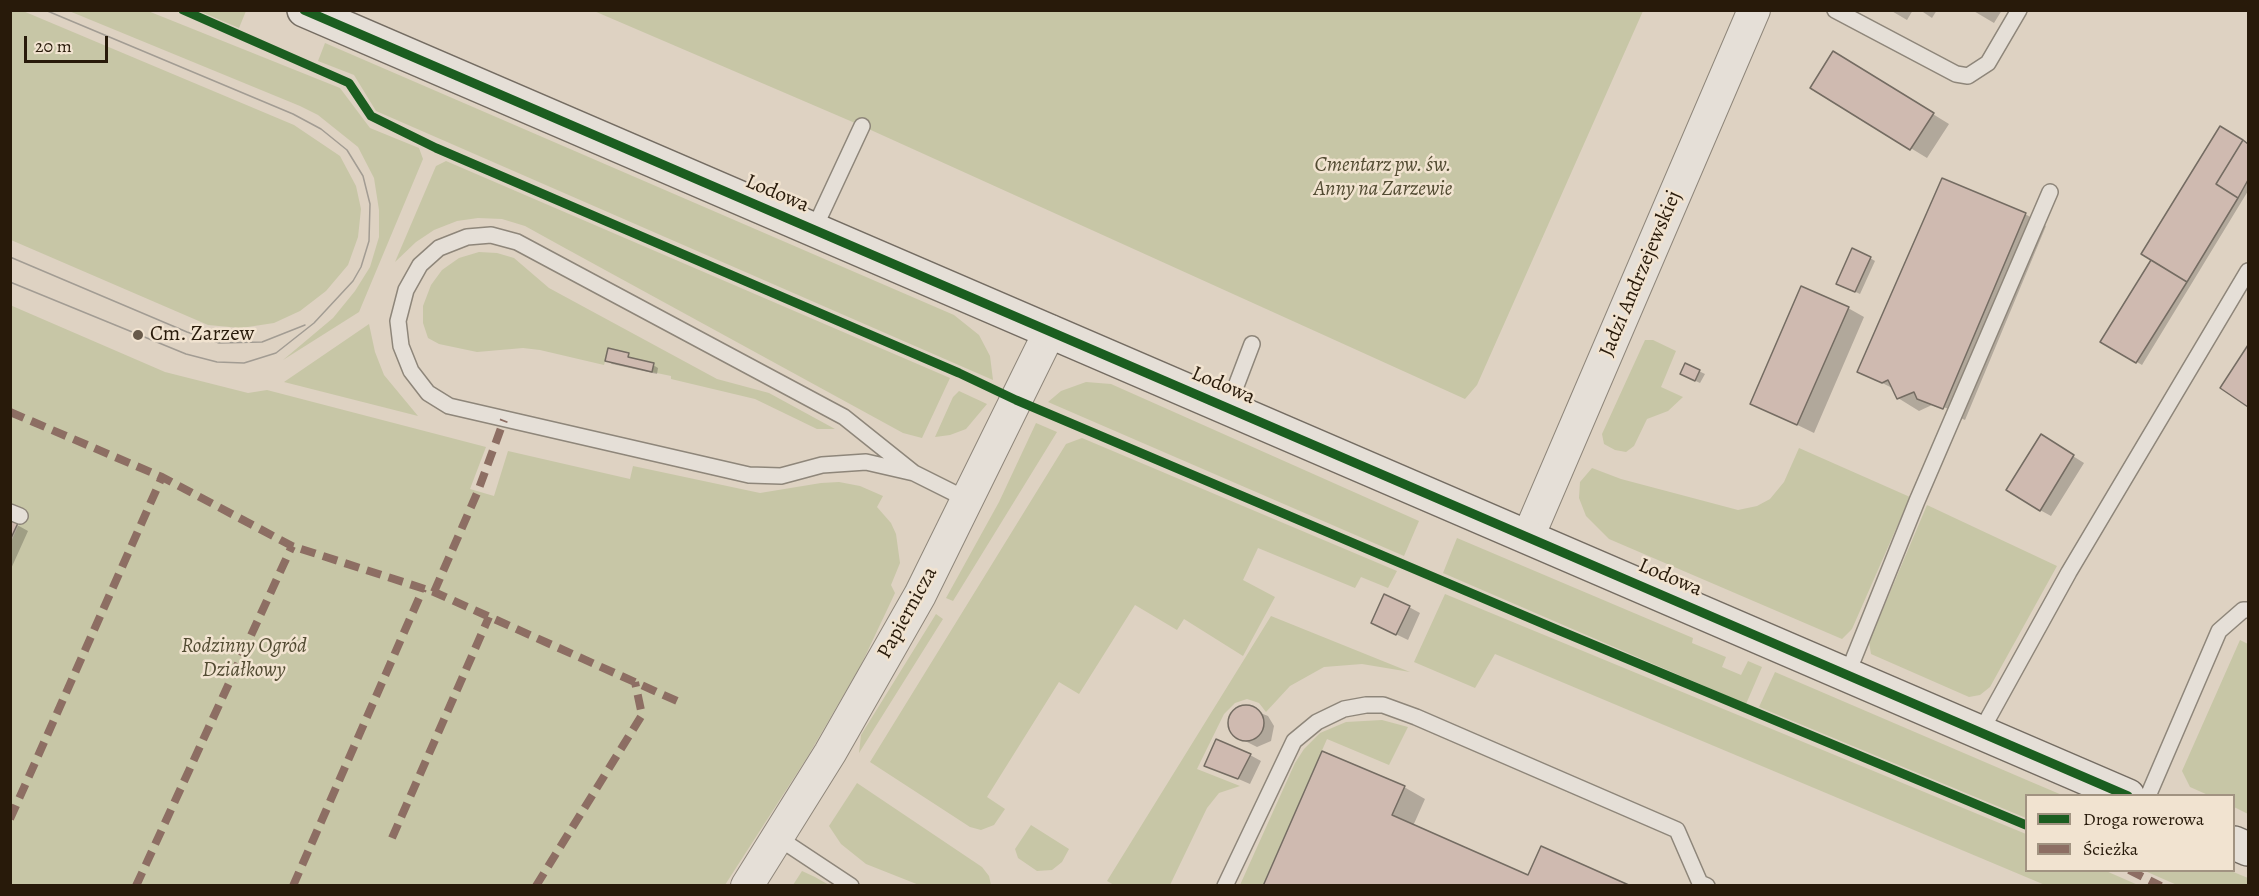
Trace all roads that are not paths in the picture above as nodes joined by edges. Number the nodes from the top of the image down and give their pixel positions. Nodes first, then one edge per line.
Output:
1 (304, 10) edge
2 (1754, 10) edge
3 (1835, 10) edge
4 (2019, 10) edge
5 (862, 126) dead end
6 (2050, 192) dead end
7 (814, 229) junction
8 (2248, 271) edge
9 (1050, 331) junction
10 (1252, 344) dead end
11 (1228, 407) junction
12 (914, 473) junction
13 (968, 500) junction
14 (1528, 537) junction
15 (2248, 610) edge
16 (1847, 675) junction
17 (1980, 733) junction
18 (2126, 794) edge
19 (2148, 794) edge
20 (777, 837) junction
21 (747, 885) edge
22 (851, 885) edge
23 (1225, 885) edge
24 (1707, 885) edge

1 - 7 street, Lodowa
2 - 14 street, Jadzi Andrzejewskiej
3 - 4 lane
5 - 7 lane
6 - 16 lane
7 - 9 street, Lodowa
8 - 17 lane
9 - 11 street, Lodowa
9 - 13 street, Papiernicza
10 - 11 lane
11 - 14 street, Lodowa
12 - 12 lane
12 - 13 lane
13 - 20 street, Papiernicza
14 - 16 street, Lodowa
15 - 19 lane
16 - 17 street, Lodowa
17 - 18 street, Lodowa
20 - 21 street, Papiernicza
20 - 22 lane
23 - 24 lane

